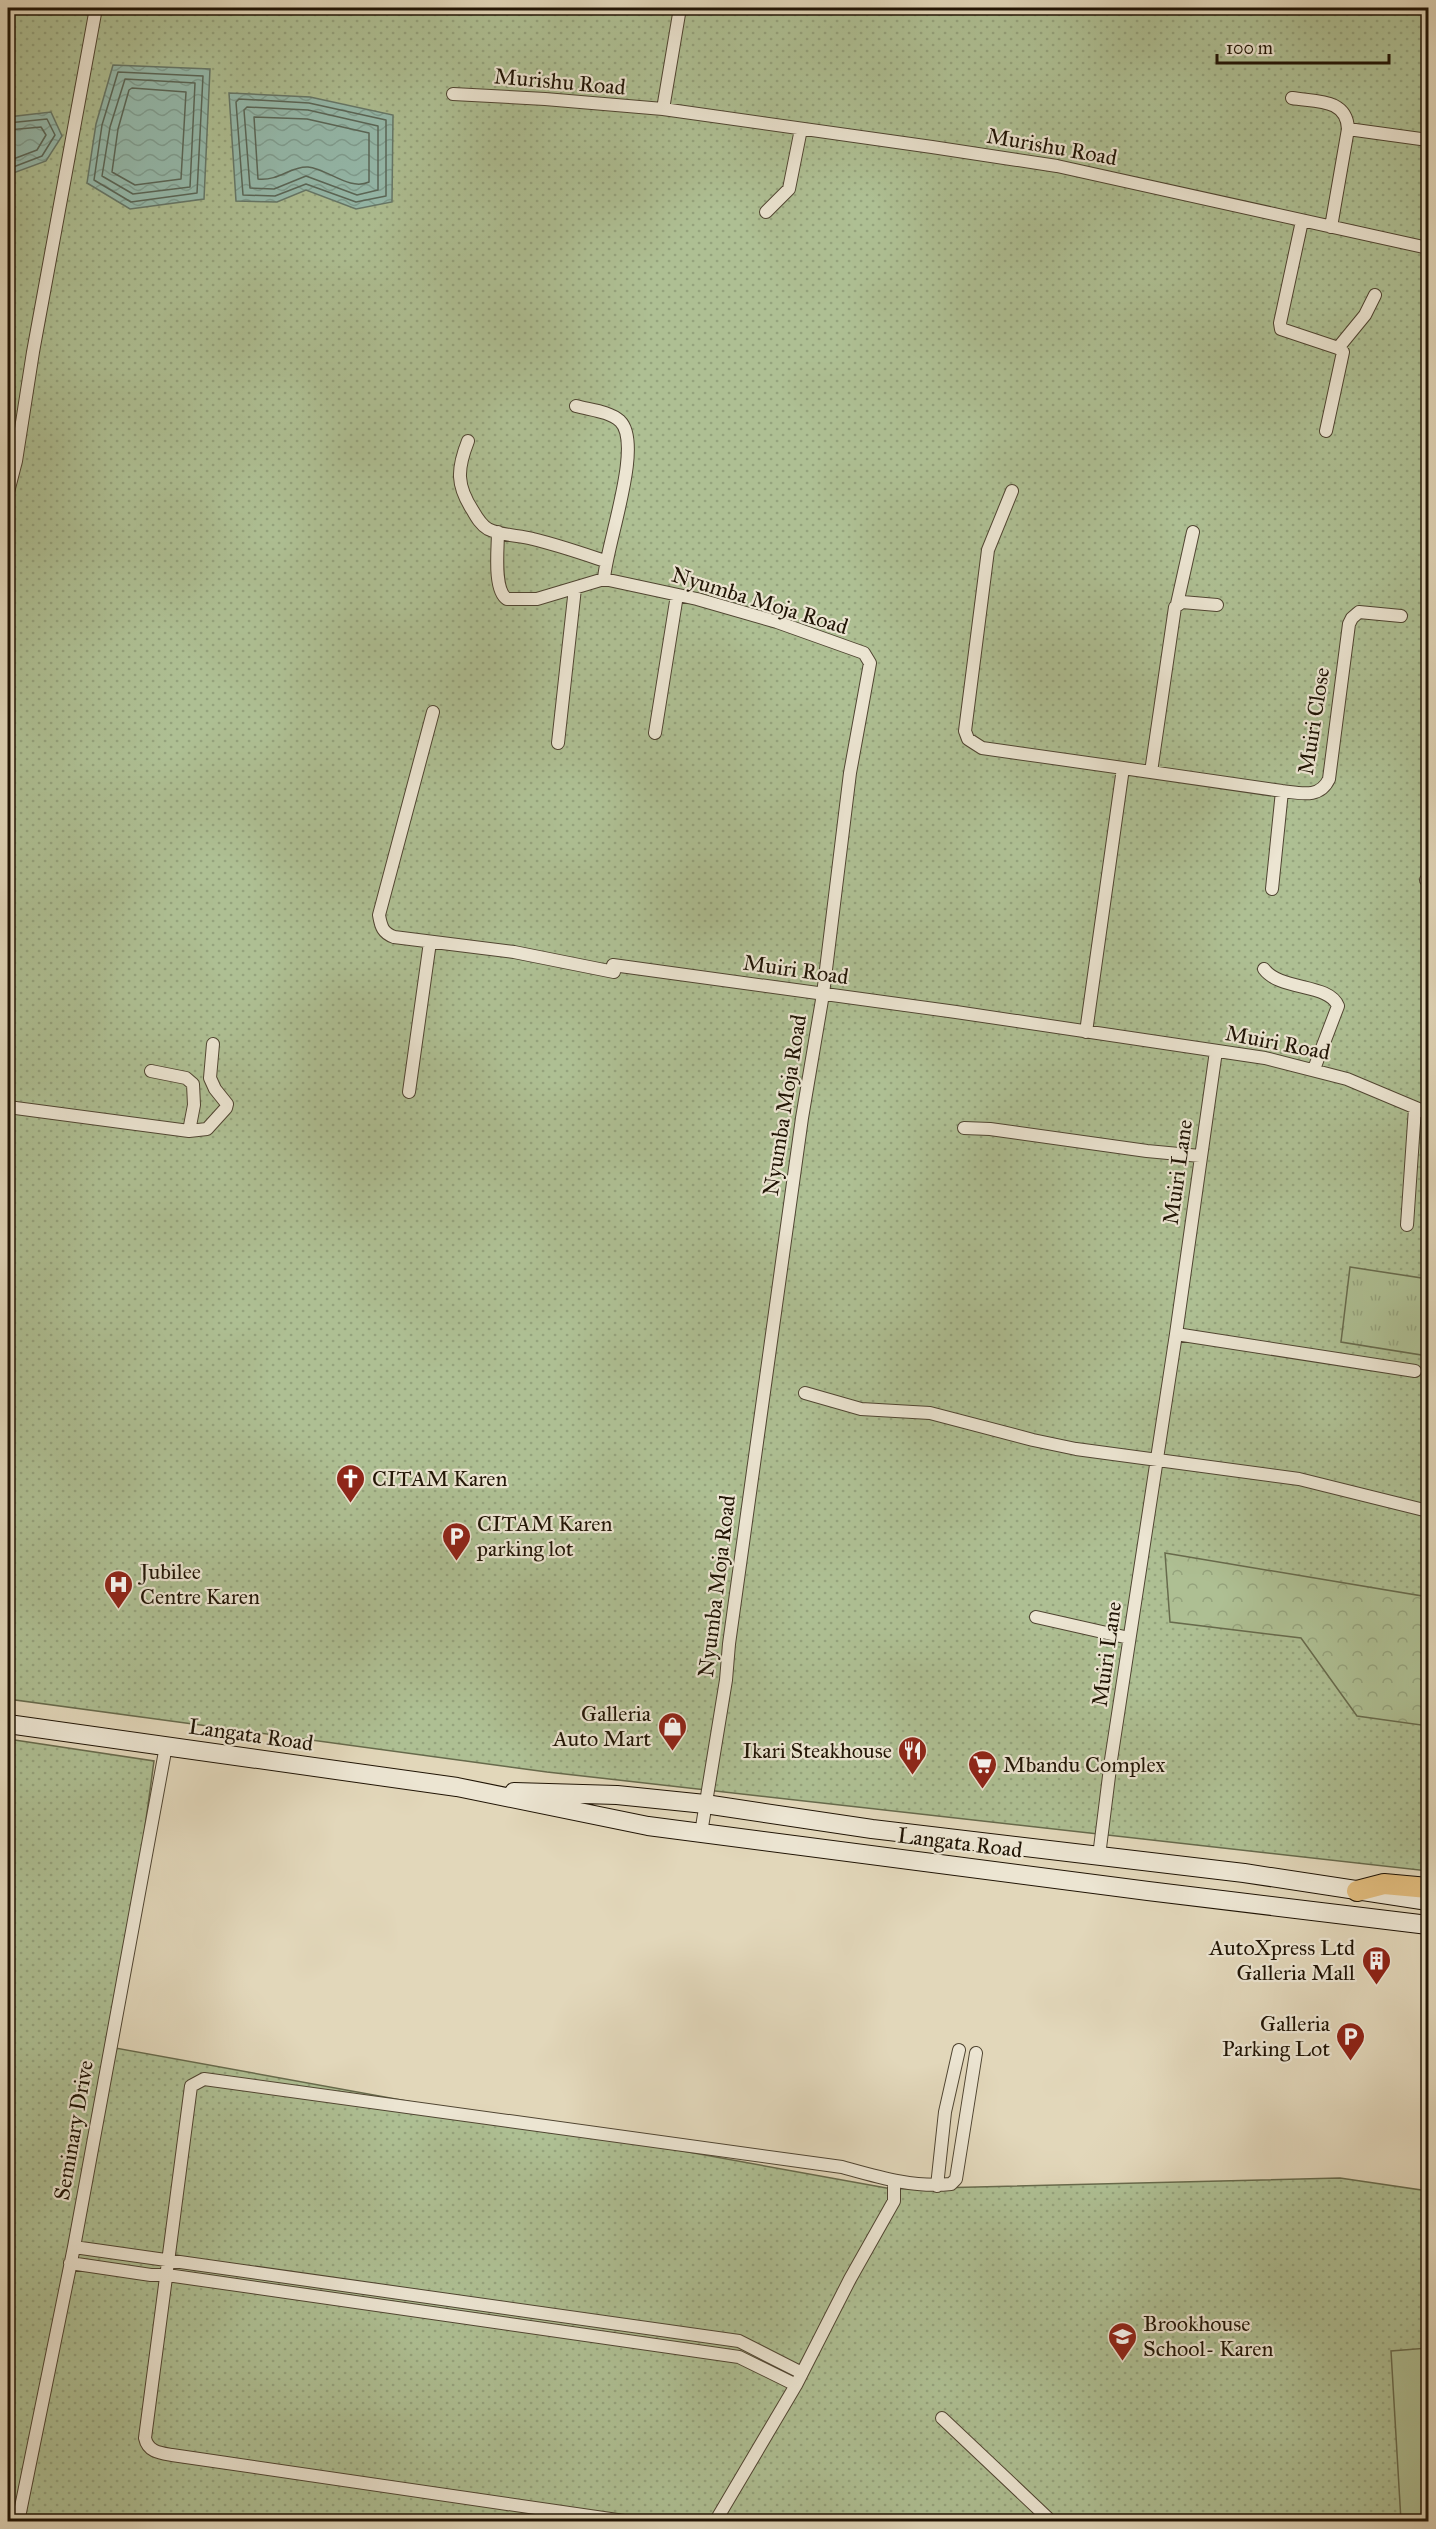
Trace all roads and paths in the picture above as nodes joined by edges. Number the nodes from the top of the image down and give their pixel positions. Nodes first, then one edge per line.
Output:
1 (96, 8) edge
2 (680, 8) edge
3 (453, 94) dead end
4 (1292, 98) dead end
5 (663, 109) junction
6 (801, 129) junction
7 (1348, 129) junction
8 (1428, 140) edge
9 (766, 212) dead end
10 (1302, 221) junction
11 (1331, 227) junction
12 (1428, 248) edge
13 (1375, 295) dead end
14 (1338, 348) junction
15 (576, 406) dead end
16 (1326, 430) dead end
17 (468, 441) dead end
18 (1012, 491) dead end
19 (8, 492) edge
20 (498, 532) junction
21 (1193, 532) dead end
22 (605, 561) junction
23 (604, 579) junction
24 (575, 588) junction
25 (677, 595) junction
26 (1177, 604) junction
27 (1217, 605) dead end
28 (1401, 616) dead end
29 (432, 712) dead end
30 (655, 733) dead end
31 (558, 742) dead end
32 (1123, 768) junction
33 (1151, 772) junction
34 (1282, 791) junction
35 (1272, 889) dead end
36 (430, 942) junction
37 (1264, 969) dead end
38 (823, 994) junction
39 (1086, 1032) junction
40 (213, 1044) dead end
41 (1215, 1051) junction
42 (1314, 1069) junction
43 (151, 1071) dead end
44 (409, 1092) dead end
45 (8, 1107) edge
46 (1415, 1108) junction
47 (1428, 1113) edge
48 (964, 1128) dead end
49 (189, 1131) junction
50 (1200, 1156) junction
51 (1407, 1225) dead end
52 (1176, 1334) junction
53 (1415, 1371) dead end
54 (805, 1393) dead end
55 (1158, 1458) junction
56 (1428, 1511) edge
57 (1036, 1617) dead end
58 (1129, 1638) junction
59 (8, 1724) edge
60 (166, 1746) junction
61 (488, 1792) junction
62 (705, 1804) junction
63 (701, 1833) junction
64 (1099, 1856) junction
65 (1428, 1888) edge
66 (1357, 1891) junction
67 (1428, 1900) edge
68 (1428, 1925) edge
69 (959, 2050) dead end
70 (976, 2053) dead end
71 (894, 2182) junction
72 (937, 2186) junction
73 (74, 2247) junction
74 (169, 2260) junction
75 (70, 2263) junction
76 (167, 2275) junction
77 (802, 2373) junction
78 (796, 2385) junction
79 (942, 2418) dead end
80 (18, 2522) edge
81 (631, 2522) edge
82 (716, 2522) edge
83 (1052, 2522) edge

1 - 19 street
2 - 5 street
3 - 5 street, Murishu Road
4 - 7 street
5 - 6 street, Murishu Road
6 - 9 street
6 - 10 street, Murishu Road
7 - 8 street
7 - 11 street
10 - 11 street, Murishu Road
10 - 14 street
11 - 12 street, Murishu Road
13 - 14 street
14 - 16 street
15 - 22 street
17 - 20 street
18 - 32 street, Muiri Close
20 - 22 street
20 - 24 street
21 - 26 street
22 - 23 street
23 - 24 street
23 - 25 street, Nyumba Moja Road
24 - 31 street
25 - 30 street
25 - 38 street, Nyumba Moja Road
26 - 27 street
26 - 33 street
28 - 34 street, Muiri Close
29 - 36 street, Muiri Road
32 - 33 street, Muiri Close
32 - 39 street
33 - 34 street, Muiri Close
34 - 35 street
36 - 38 street, Muiri Road
36 - 44 street
37 - 42 street
38 - 39 street, Muiri Road
38 - 62 street, Nyumba Moja Road
39 - 41 street, Muiri Road
40 - 49 street
41 - 42 street, Muiri Road
41 - 50 street, Muiri Lane
42 - 46 street, Muiri Road
43 - 49 street
45 - 49 street
46 - 47 street, Muiri Road
46 - 51 street
48 - 50 street
50 - 52 street, Muiri Lane
52 - 53 street
52 - 55 street, Muiri Lane
54 - 55 street
55 - 56 street
55 - 58 street, Muiri Lane
57 - 58 street
58 - 64 street, Muiri Lane
59 - 60 main road, Langata Road
60 - 61 main road, Langata Road
60 - 73 street, Seminary Drive
61 - 62 main road, Langata Road
61 - 63 main road, Langata Road
62 - 63 street, Nyumba Moja Road
62 - 64 main road, Langata Road
63 - 68 main road, Langata Road
64 - 66 main road, Langata Road
65 - 66 main road
66 - 67 main road, Langata Road
69 - 72 street
70 - 72 street
71 - 72 street
71 - 74 street
71 - 77 street
73 - 74 street
73 - 75 street, Seminary Drive
74 - 76 street
74 - 77 street
75 - 76 street
75 - 80 street, Seminary Drive
76 - 78 street
76 - 81 street
77 - 78 street
78 - 82 street
79 - 83 street

